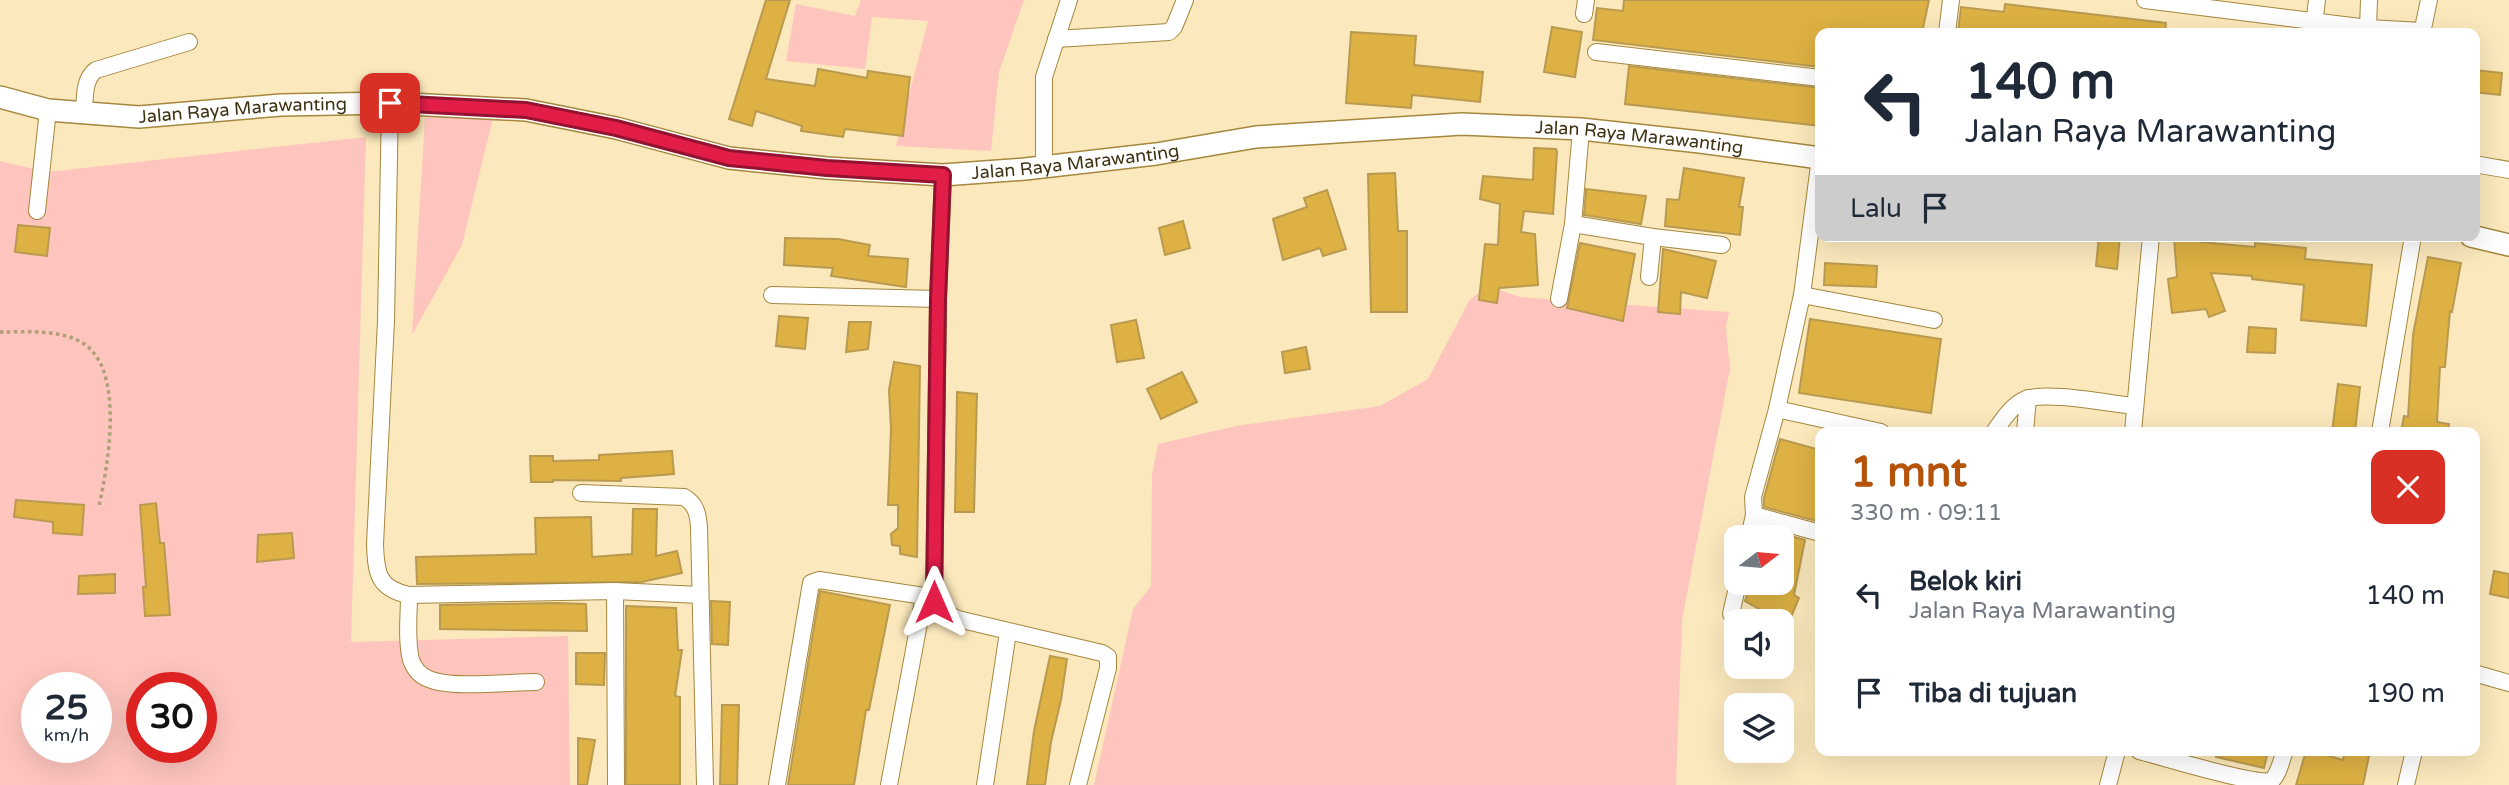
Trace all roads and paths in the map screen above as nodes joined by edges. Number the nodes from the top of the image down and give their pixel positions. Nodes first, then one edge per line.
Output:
1 (1069, 0) edge
2 (1185, 0) edge
3 (1951, 0) edge
4 (2145, 0) edge
5 (2317, 0) edge
6 (2369, 0) edge
7 (2429, 0) edge
8 (2314, 27) edge
9 (1948, 28) edge
10 (2368, 28) joint
11 (2423, 28) edge
12 (1056, 39) junction
13 (189, 42) dead end
14 (1596, 52) dead end
15 (1815, 77) edge
16 (0, 96) edge
17 (390, 103) junction
18 (48, 110) junction
19 (84, 115) junction
20 (1581, 129) junction
21 (1815, 157) edge
22 (2480, 165) edge
23 (1044, 167) junction
24 (2509, 170) edge
25 (943, 175) junction
26 (1815, 196) edge
27 (37, 211) dead end
28 (1573, 224) junction
29 (1653, 237) junction
30 (2480, 238) edge
31 (2150, 242) edge
32 (2412, 242) edge
33 (1722, 245) dead end
34 (2509, 246) edge
35 (1649, 278) dead end
36 (772, 295) dead end
37 (1802, 295) junction
38 (938, 299) junction
39 (1559, 299) dead end
40 (1934, 320) dead end
41 (0, 332) edge
42 (2028, 398) junction
43 (2134, 406) junction
44 (1777, 409) junction
45 (1858, 427) edge
46 (1998, 427) edge
47 (2025, 427) edge
48 (2133, 427) edge
49 (2381, 427) edge
50 (581, 494) dead end
51 (99, 506) dead end
52 (1754, 515) junction
53 (1752, 525) edge
54 (1815, 532) edge
55 (615, 591) junction
56 (409, 595) junction
57 (700, 595) junction
58 (929, 599) junction
59 (1008, 632) junction
60 (2480, 675) edge
61 (536, 682) dead end
62 (2509, 683) edge
63 (2116, 756) edge
64 (2282, 756) edge
65 (2413, 756) edge
66 (2184, 757) edge
67 (2221, 782) edge
68 (616, 785) edge
69 (705, 785) edge
70 (777, 785) edge
71 (889, 785) edge
72 (985, 785) edge
73 (1079, 785) edge
74 (2108, 785) edge
75 (2406, 785) edge

1 - 12 street
2 - 12 street
3 - 9 street
4 - 8 street
5 - 8 street
6 - 10 street
7 - 11 street
8 - 10 street
12 - 23 street
13 - 19 street
14 - 15 street
16 - 18 street, Jalan Raya Marawanting
17 - 19 street, Jalan Raya Marawanting
17 - 25 street, Jalan Raya Marawanting
17 - 56 street
18 - 19 street, Jalan Raya Marawanting
18 - 27 street
20 - 21 street, Jalan Raya Marawanting
20 - 23 street, Jalan Raya Marawanting
20 - 28 street
22 - 24 street
23 - 25 street, Jalan Raya Marawanting
25 - 38 street
26 - 37 street
28 - 29 street
28 - 39 street
29 - 33 street
29 - 35 street
30 - 34 street
31 - 43 street
32 - 49 street
36 - 38 street
37 - 40 street
37 - 44 street
38 - 58 street
41 - 51 path
42 - 43 street
42 - 46 street
42 - 47 street
43 - 48 street
44 - 45 street
44 - 52 street
50 - 57 street
52 - 53 street
52 - 54 street
55 - 56 street
55 - 57 street
55 - 68 street
56 - 61 street
57 - 69 street
58 - 59 street
58 - 70 street
58 - 71 street
59 - 72 street
59 - 73 street
60 - 62 street
63 - 74 street
64 - 67 street
65 - 75 street
66 - 67 street

